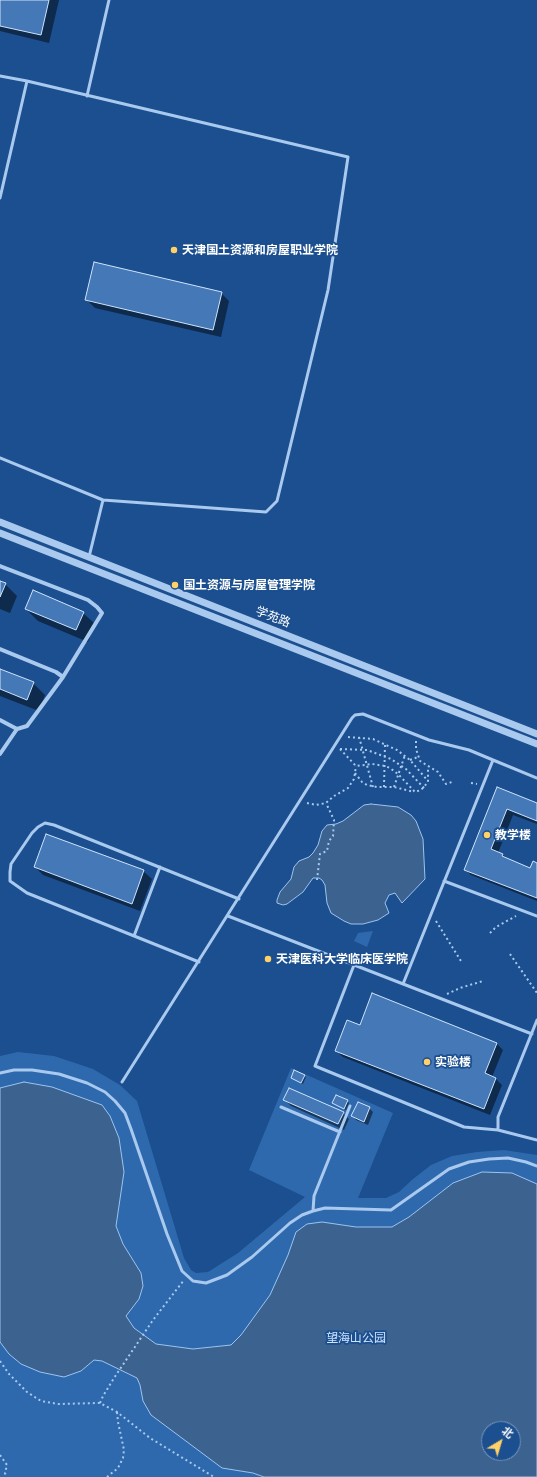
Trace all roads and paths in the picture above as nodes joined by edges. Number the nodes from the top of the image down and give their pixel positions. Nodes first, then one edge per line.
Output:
1 (109, 0) edge
2 (0, 76) edge
3 (27, 82) junction
4 (87, 96) junction
5 (0, 198) edge
6 (0, 458) edge
7 (103, 500) junction
8 (0, 522) edge
9 (0, 533) edge
10 (89, 557) junction
11 (0, 566) edge
12 (0, 650) edge
13 (63, 677) junction
14 (0, 720) edge
15 (17, 729) junction
16 (537, 734) edge
17 (417, 736) junction
18 (340, 737) junction
19 (359, 738) junction
20 (385, 744) junction
21 (537, 744) edge
22 (332, 749) junction
23 (340, 749) junction
24 (363, 749) junction
25 (0, 754) edge
26 (405, 755) junction
27 (385, 756) junction
28 (418, 757) junction
29 (410, 760) junction
30 (493, 760) junction
31 (367, 764) junction
32 (402, 765) junction
33 (356, 766) junction
34 (385, 766) junction
35 (428, 767) junction
36 (355, 773) junction
37 (398, 774) junction
38 (537, 778) edge
39 (428, 782) junction
40 (452, 782) dead end
41 (384, 786) junction
42 (373, 787) junction
43 (394, 787) junction
44 (424, 788) junction
45 (415, 792) junction
46 (300, 800) junction
47 (326, 802) junction
48 (160, 867) junction
49 (317, 880) dead end
50 (444, 881) junction
51 (239, 899) junction
52 (520, 910) junction
53 (430, 915) junction
54 (228, 916) junction
55 (537, 916) edge
56 (490, 933) dead end
57 (134, 936) junction
58 (510, 954) dead end
59 (461, 961) dead end
60 (199, 962) junction
61 (354, 965) junction
62 (483, 981) dead end
63 (403, 984) junction
64 (537, 994) edge
65 (440, 998) junction
66 (537, 1020) edge
67 (532, 1034) junction
68 (0, 1073) edge
69 (122, 1082) dead end
70 (350, 1106) dead end
71 (281, 1107) dead end
72 (498, 1130) junction
73 (340, 1132) junction
74 (537, 1140) edge
75 (537, 1166) edge
76 (313, 1211) junction
77 (188, 1276) junction
78 (0, 1361) edge
79 (100, 1403) junction
80 (117, 1412) junction
81 (0, 1455) edge
82 (6, 1477) edge
83 (107, 1477) edge
84 (214, 1477) edge

1 - 4 lane
2 - 3 lane
3 - 4 lane
3 - 5 lane
4 - 7 lane
6 - 7 lane
7 - 10 lane
8 - 10 street, 学苑路
9 - 21 street, 学苑路
10 - 16 street, 学苑路
11 - 13 street
12 - 13 street
13 - 15 street
14 - 15 street
15 - 25 street
17 - 18 lane
17 - 28 path
17 - 30 lane
18 - 19 path
18 - 22 lane
19 - 20 path
19 - 24 path
20 - 26 path
20 - 27 path
22 - 23 path
22 - 46 lane
23 - 24 path
23 - 33 path
24 - 27 path
24 - 31 path
26 - 29 path
26 - 32 path
27 - 32 path
27 - 34 path
28 - 29 path
28 - 35 path
29 - 39 path
30 - 38 lane
30 - 50 lane
31 - 33 path
31 - 34 path
31 - 42 path
32 - 37 path
32 - 44 path
33 - 36 path
34 - 37 path
34 - 41 path
35 - 39 path
35 - 40 path
36 - 42 path
36 - 47 path
37 - 43 path
37 - 45 path
39 - 44 path
41 - 42 path
41 - 43 path
43 - 45 path
44 - 45 path
46 - 47 path
46 - 51 lane
47 - 49 path
48 - 51 lane
48 - 57 lane
48 - 57 lane
50 - 52 lane
50 - 53 lane
51 - 54 lane
52 - 55 lane
52 - 56 path
53 - 59 path
53 - 63 lane
54 - 60 lane
54 - 61 lane
57 - 60 lane
58 - 64 path
60 - 69 lane
61 - 63 lane
61 - 72 lane
62 - 65 path
63 - 65 lane
65 - 67 lane
66 - 67 lane
67 - 72 lane
68 - 77 lane
70 - 73 lane
71 - 73 lane
72 - 74 lane
73 - 76 lane
75 - 76 lane
76 - 77 lane
77 - 79 path
78 - 79 path
79 - 80 path
80 - 83 path
80 - 84 path
81 - 82 path

